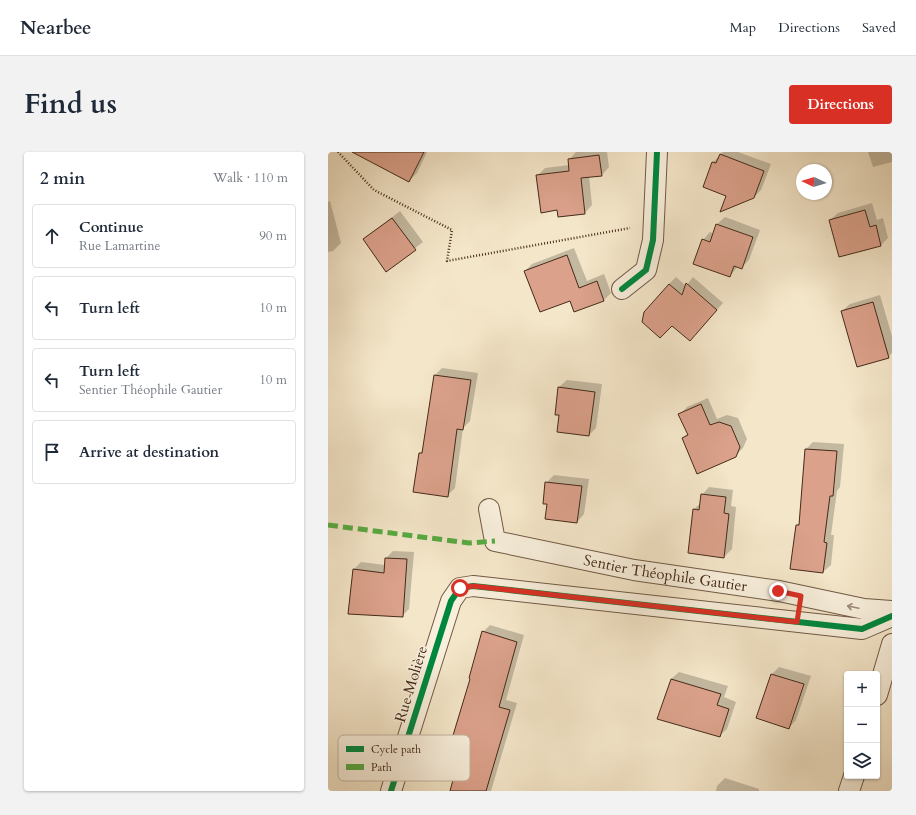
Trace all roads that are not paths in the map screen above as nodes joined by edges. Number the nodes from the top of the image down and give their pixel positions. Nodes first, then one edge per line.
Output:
1 (657, 152) edge
2 (622, 288) dead end
3 (489, 509) dead end
4 (801, 596) junction
5 (892, 611) edge
6 (892, 616) edge
7 (797, 622) junction
8 (892, 644) edge
9 (880, 685) edge
10 (409, 735) edge
11 (853, 779) edge
12 (394, 781) edge
13 (391, 791) edge
14 (849, 791) edge

1 - 2 street
3 - 4 street, Sentier Théophile Gautier
5 -> 4 street, Sentier Théophile Gautier
4 - 7 street
6 - 7 street
7 - 10 street, Rue Molière
8 - 9 street
11 - 14 street
12 - 13 street, Rue Molière

